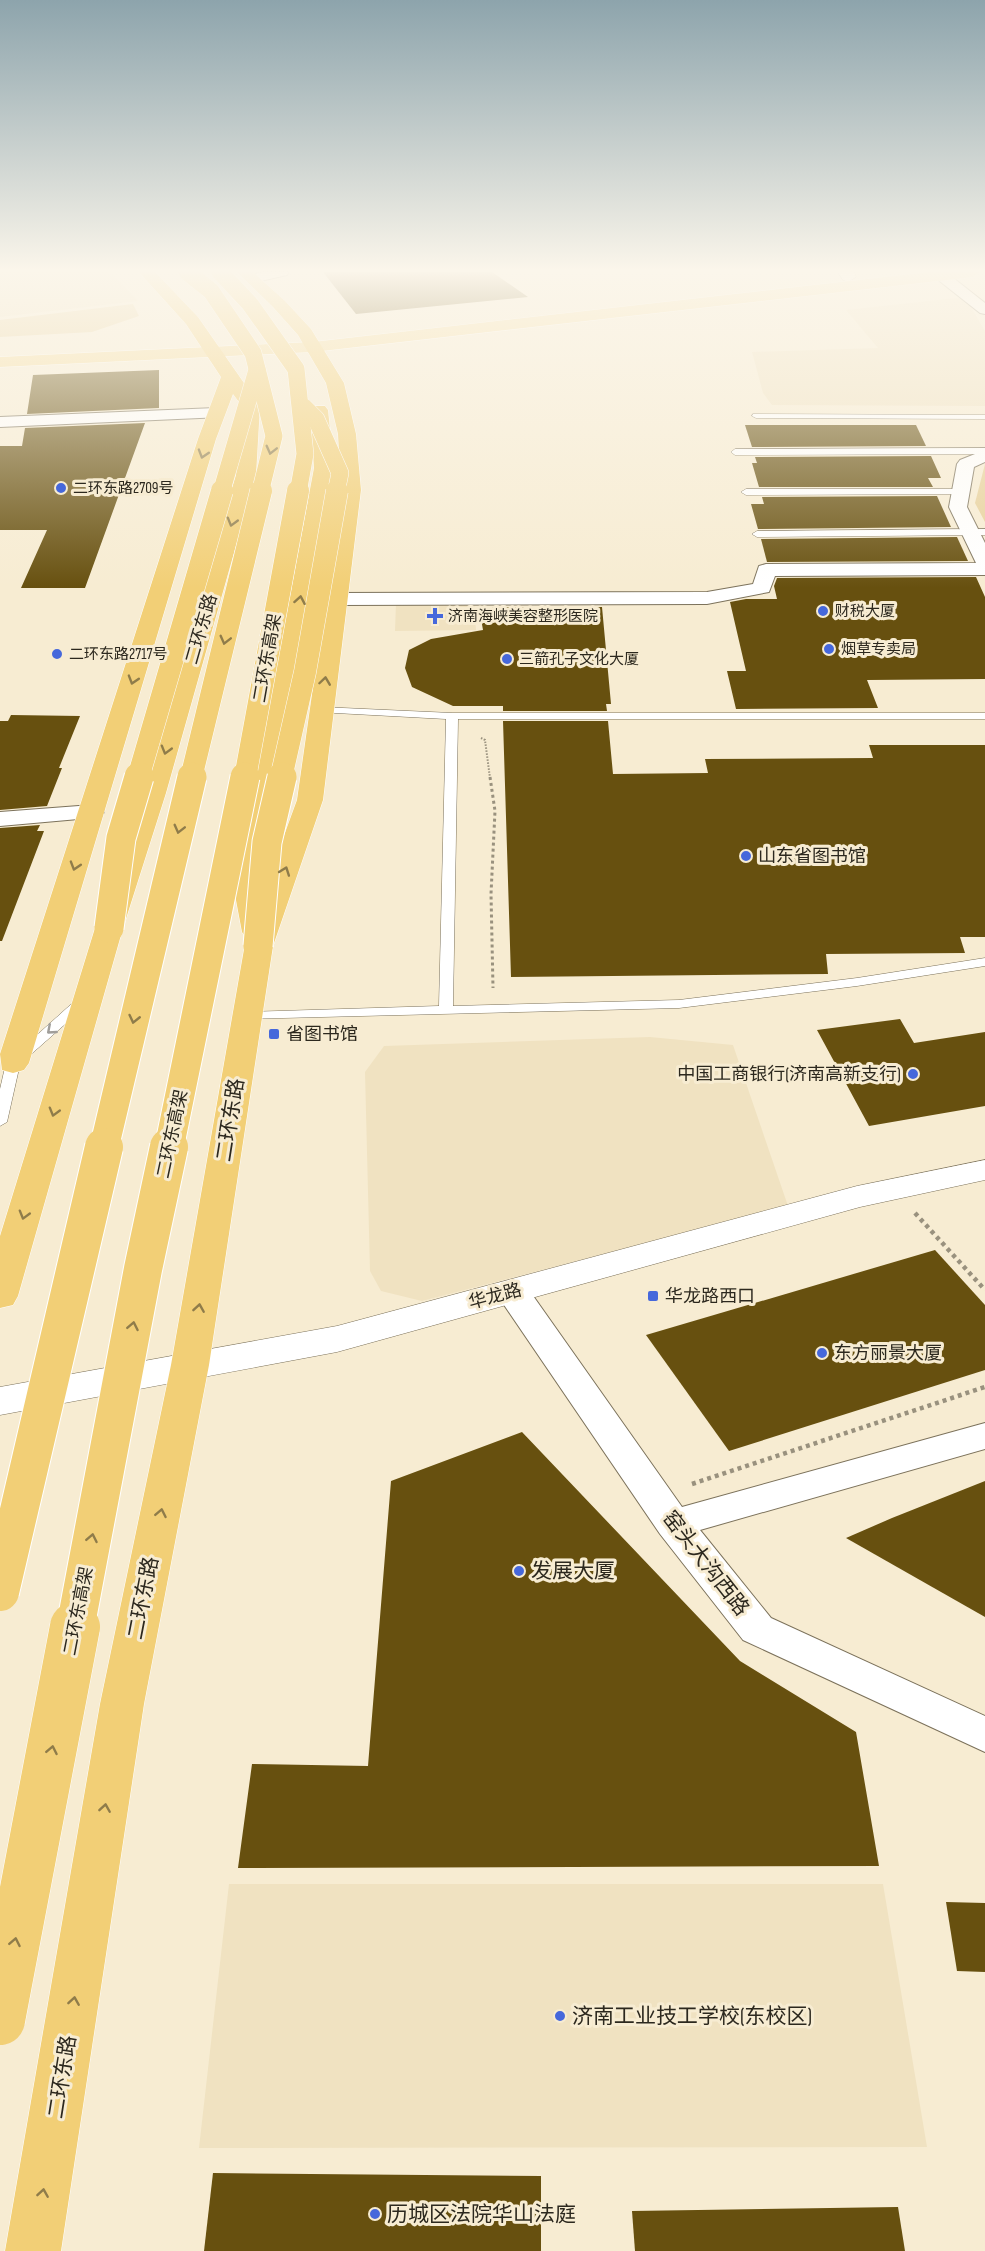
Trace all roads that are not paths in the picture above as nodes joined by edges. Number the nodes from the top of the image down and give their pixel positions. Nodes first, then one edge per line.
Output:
1 (254, 377) edge
2 (259, 377) edge
3 (297, 377) edge
4 (313, 377) edge
5 (331, 377) edge
6 (229, 379) joint
7 (300, 404) junction
8 (216, 413) junction
9 (756, 416) dead end
10 (985, 417) edge
11 (0, 422) edge
12 (735, 452) dead end
13 (985, 453) edge
14 (746, 492) dead end
15 (961, 492) junction
16 (978, 532) edge
17 (757, 534) dead end
18 (985, 562) edge
19 (985, 569) edge
20 (336, 598) junction
21 (321, 710) junction
22 (452, 716) junction
23 (985, 716) edge
24 (92, 812) junction
25 (0, 819) edge
26 (109, 928) junction
27 (258, 946) junction
28 (985, 962) edge
29 (88, 997) junction
30 (446, 1011) junction
31 (247, 1016) junction
32 (7, 1060) edge
33 (0, 1122) edge
34 (985, 1170) edge
35 (512, 1291) junction
36 (0, 1296) edge
37 (190, 1365) junction
38 (0, 1401) edge
39 (985, 1436) edge
40 (664, 1510) junction
41 (0, 1592) edge
42 (985, 1735) edge
43 (0, 2020) edge
44 (33, 2251) edge

1 - 26 highway, bridge
2 -> 41 highway, bridge
3 - 7 highway, 二环东高架, bridge
27 -> 4 highway, 二环东路
5 - 20 highway, 二环东路
6 - 8 highway
6 -> 26 highway, 二环东路
7 - 27 highway, bridge
43 -> 7 highway, 二环东高架, bridge
8 - 11 street
8 -> 24 highway
9 - 10 lane
12 - 13 lane
13 - 15 street
14 - 15 lane
15 - 16 street
16 - 17 lane
16 - 18 street
19 - 20 street
21 -> 20 highway, 二环东路
21 - 22 lane
27 -> 21 highway, 二环东路
22 - 23 lane
22 - 30 lane
24 - 25 street
24 -> 32 highway
26 - 29 highway, 二环东路
27 - 31 highway, 二环东路
28 - 30 lane
29 -> 32 lane
29 -> 36 highway, 二环东路
30 - 31 lane
37 -> 31 highway, 二环东路
32 - 33 lane
34 - 35 main road, 华龙路
35 - 37 main road, 华龙路
35 - 40 street, 窑头大沟西路
37 - 38 main road, 华龙路
44 -> 37 highway, 二环东路
39 - 40 street
40 - 42 street, 窑头大沟西路

